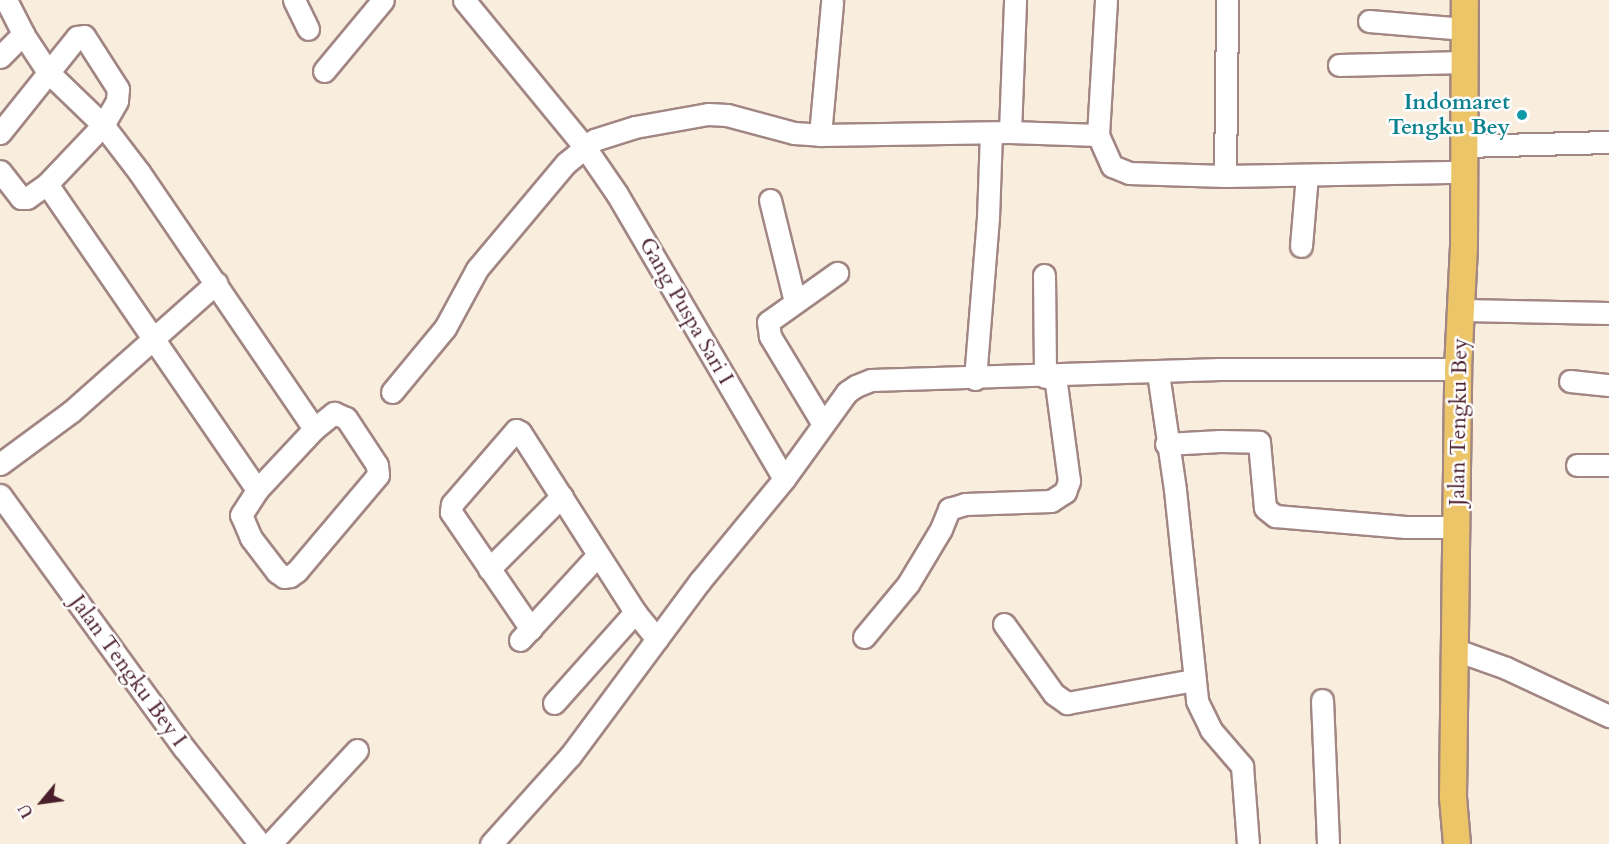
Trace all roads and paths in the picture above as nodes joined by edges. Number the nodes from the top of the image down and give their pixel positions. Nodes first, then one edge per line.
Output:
1 (6, 0) edge
2 (294, 0) edge
3 (464, 0) edge
4 (1015, 0) edge
5 (1106, 0) edge
6 (1227, 0) edge
7 (1466, 0) edge
8 (380, 2) edge
9 (832, 2) dead end
10 (1369, 21) dead end
11 (308, 29) dead end
12 (1465, 29) junction
13 (23, 34) junction
14 (0, 57) edge
15 (1465, 62) junction
16 (1339, 65) dead end
17 (324, 71) dead end
18 (48, 72) junction
19 (103, 125) junction
20 (0, 133) edge
21 (1000, 133) junction
22 (820, 135) junction
23 (1098, 135) junction
24 (1609, 142) edge
25 (584, 146) junction
26 (1465, 146) junction
27 (0, 171) edge
28 (1463, 172) junction
29 (1306, 175) junction
30 (1225, 176) junction
31 (47, 184) junction
32 (770, 200) dead end
33 (1301, 246) dead end
34 (837, 273) dead end
35 (1044, 275) dead end
36 (216, 282) junction
37 (795, 302) junction
38 (1462, 310) junction
39 (1609, 313) edge
40 (152, 340) junction
41 (1458, 369) junction
42 (1158, 372) junction
43 (1050, 376) junction
44 (975, 379) junction
45 (1570, 381) dead end
46 (1609, 385) edge
47 (392, 392) dead end
48 (823, 424) junction
49 (314, 429) junction
50 (1166, 444) junction
51 (0, 464) edge
52 (1577, 465) dead end
53 (1609, 465) edge
54 (784, 478) junction
55 (257, 490) junction
56 (0, 495) edge
57 (562, 496) junction
58 (1458, 527) junction
59 (598, 555) junction
60 (489, 569) junction
61 (634, 612) junction
62 (1004, 624) dead end
63 (864, 637) dead end
64 (657, 639) junction
65 (1456, 650) junction
66 (1193, 680) junction
67 (1322, 700) dead end
68 (554, 703) dead end
69 (1609, 716) edge
70 (357, 750) dead end
71 (260, 844) edge
72 (270, 844) edge
73 (491, 844) edge
74 (1248, 844) edge
75 (1328, 844) edge
76 (1457, 844) edge

1 - 13 street
2 - 11 street
3 - 25 street, Gang Puspa Sari I
4 - 21 street
5 - 23 street
6 - 30 street
7 - 12 main road, Jalan Tengku Bey
8 - 17 street
9 - 22 street
10 - 12 street
12 - 15 main road, Jalan Tengku Bey
13 - 14 street
13 - 18 street
15 - 16 street
15 - 26 main road, Jalan Tengku Bey
18 - 19 street
18 - 19 street
18 - 20 street
19 - 31 street
19 - 36 street
21 - 22 street
21 - 23 street
21 - 44 street
22 - 25 street
23 - 30 street
24 - 26 street
25 - 47 street
25 - 54 street, Gang Puspa Sari I
26 - 28 main road, Jalan Tengku Bey
27 - 31 street
28 - 29 street
28 - 38 main road, Jalan Tengku Bey
29 - 30 street
29 - 33 street
31 - 40 street
32 - 37 street
34 - 37 street
35 - 43 street
36 - 40 street
36 - 49 street
37 - 48 street
38 - 39 street
38 - 41 main road, Jalan Tengku Bey
40 - 51 street
40 - 55 street
41 - 42 street
41 - 58 main road, Jalan Tengku Bey
42 - 43 street
42 - 50 street
43 - 44 street
43 - 63 street
44 - 48 street
45 - 46 street
48 - 54 street
49 - 55 street
49 - 55 street
50 - 58 street
50 - 66 street
52 - 53 street
54 - 64 street
56 - 71 street, Jalan Tengku Bey I
57 - 59 street
57 - 60 street
57 - 60 street
58 - 65 main road, Jalan Tengku Bey
59 - 60 street
59 - 61 street
61 - 64 street
61 - 68 street
62 - 66 street
64 - 73 street
65 - 69 street
65 - 76 main road, Jalan Tengku Bey
66 - 74 street
67 - 75 street
70 - 72 street

